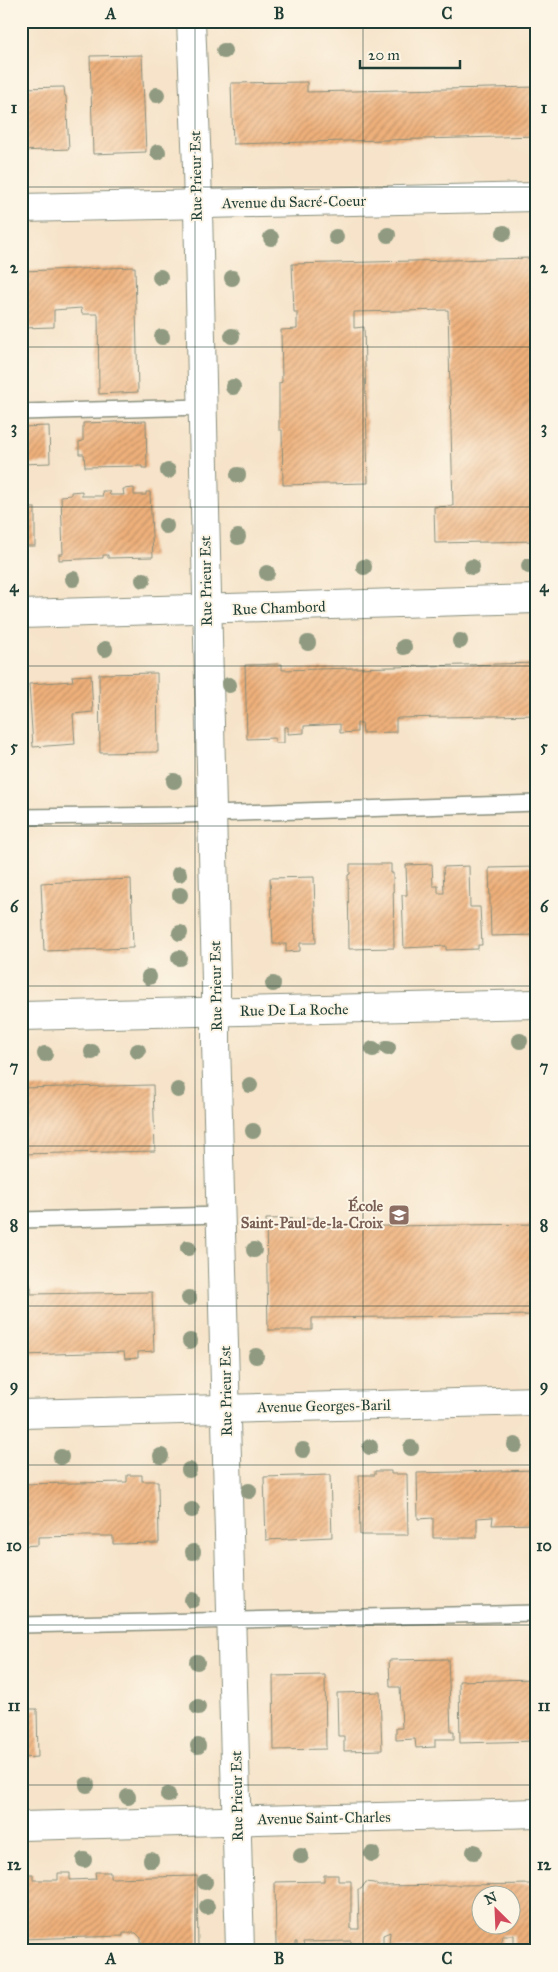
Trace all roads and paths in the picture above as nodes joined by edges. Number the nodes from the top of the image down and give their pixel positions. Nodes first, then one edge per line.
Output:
1 (191, 21) edge
2 (537, 197) edge
3 (196, 204) junction
4 (21, 208) edge
5 (203, 407) junction
6 (21, 412) edge
7 (537, 600) edge
8 (206, 609) junction
9 (21, 614) edge
10 (537, 803) edge
11 (212, 814) junction
12 (21, 817) edge
13 (537, 1004) edge
14 (216, 1011) junction
15 (21, 1016) edge
16 (222, 1215) junction
17 (21, 1220) edge
18 (537, 1401) edge
19 (226, 1408) junction
20 (21, 1414) edge
21 (537, 1613) edge
22 (232, 1620) junction
23 (21, 1625) edge
24 (537, 1813) edge
25 (238, 1820) junction
26 (21, 1826) edge
27 (240, 1951) edge

1 - 3 street, Rue Prieur Est
2 - 3 street, Avenue du Sacré-Coeur
3 - 4 street, Avenue du Sacré-Coeur
3 - 5 street, Rue Prieur Est
5 - 6 lane
5 - 8 street, Rue Prieur Est
7 - 8 street, Rue Chambord
8 - 9 street, Rue Chambord
8 - 11 street, Rue Prieur Est
10 - 11 lane
11 - 12 lane
11 - 14 street, Rue Prieur Est
13 - 14 street, Rue De La Roche
14 - 15 street, Rue De La Roche
14 - 16 street, Rue Prieur Est
16 - 17 lane
16 - 19 street, Rue Prieur Est
18 - 19 street, Avenue Georges-Baril
19 - 20 street, Avenue Georges-Baril
19 - 22 street, Rue Prieur Est
21 - 22 lane
22 - 23 lane
22 - 25 street, Rue Prieur Est
24 - 25 street, Avenue Saint-Charles
25 - 26 street, Avenue Saint-Charles
25 - 27 street, Rue Prieur Est

